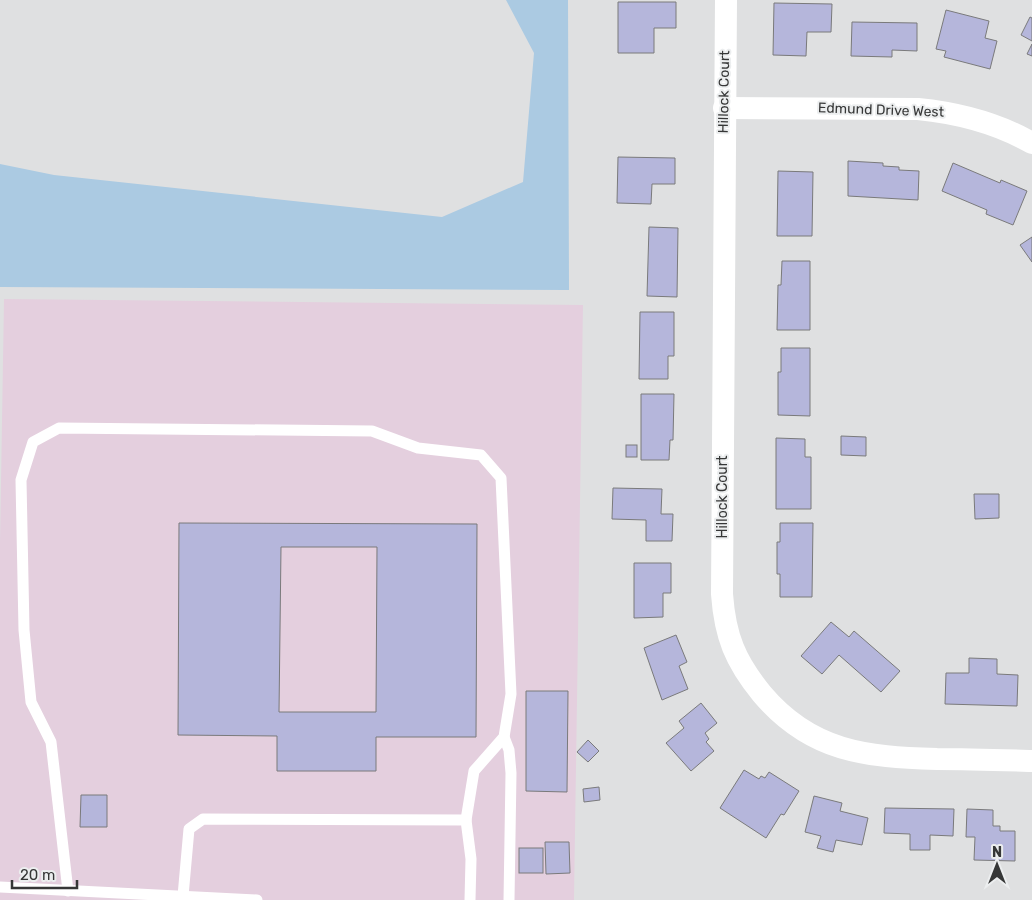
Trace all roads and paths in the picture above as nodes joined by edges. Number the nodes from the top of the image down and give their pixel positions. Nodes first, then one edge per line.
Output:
1 (726, 0) edge
2 (724, 108) junction
3 (1032, 143) edge
4 (504, 737) junction
5 (1032, 761) edge
6 (466, 820) junction
7 (0, 887) edge
8 (68, 891) junction
9 (182, 896) junction
10 (257, 900) edge
11 (470, 900) edge
12 (509, 900) edge

1 - 2 street, Hillock Court
2 - 3 street, Edmund Drive West
2 - 5 street, Hillock Court
4 - 6 lane
4 - 8 lane
4 - 12 lane
6 - 9 lane
6 - 11 lane
7 - 8 lane
8 - 9 lane
9 - 10 lane

